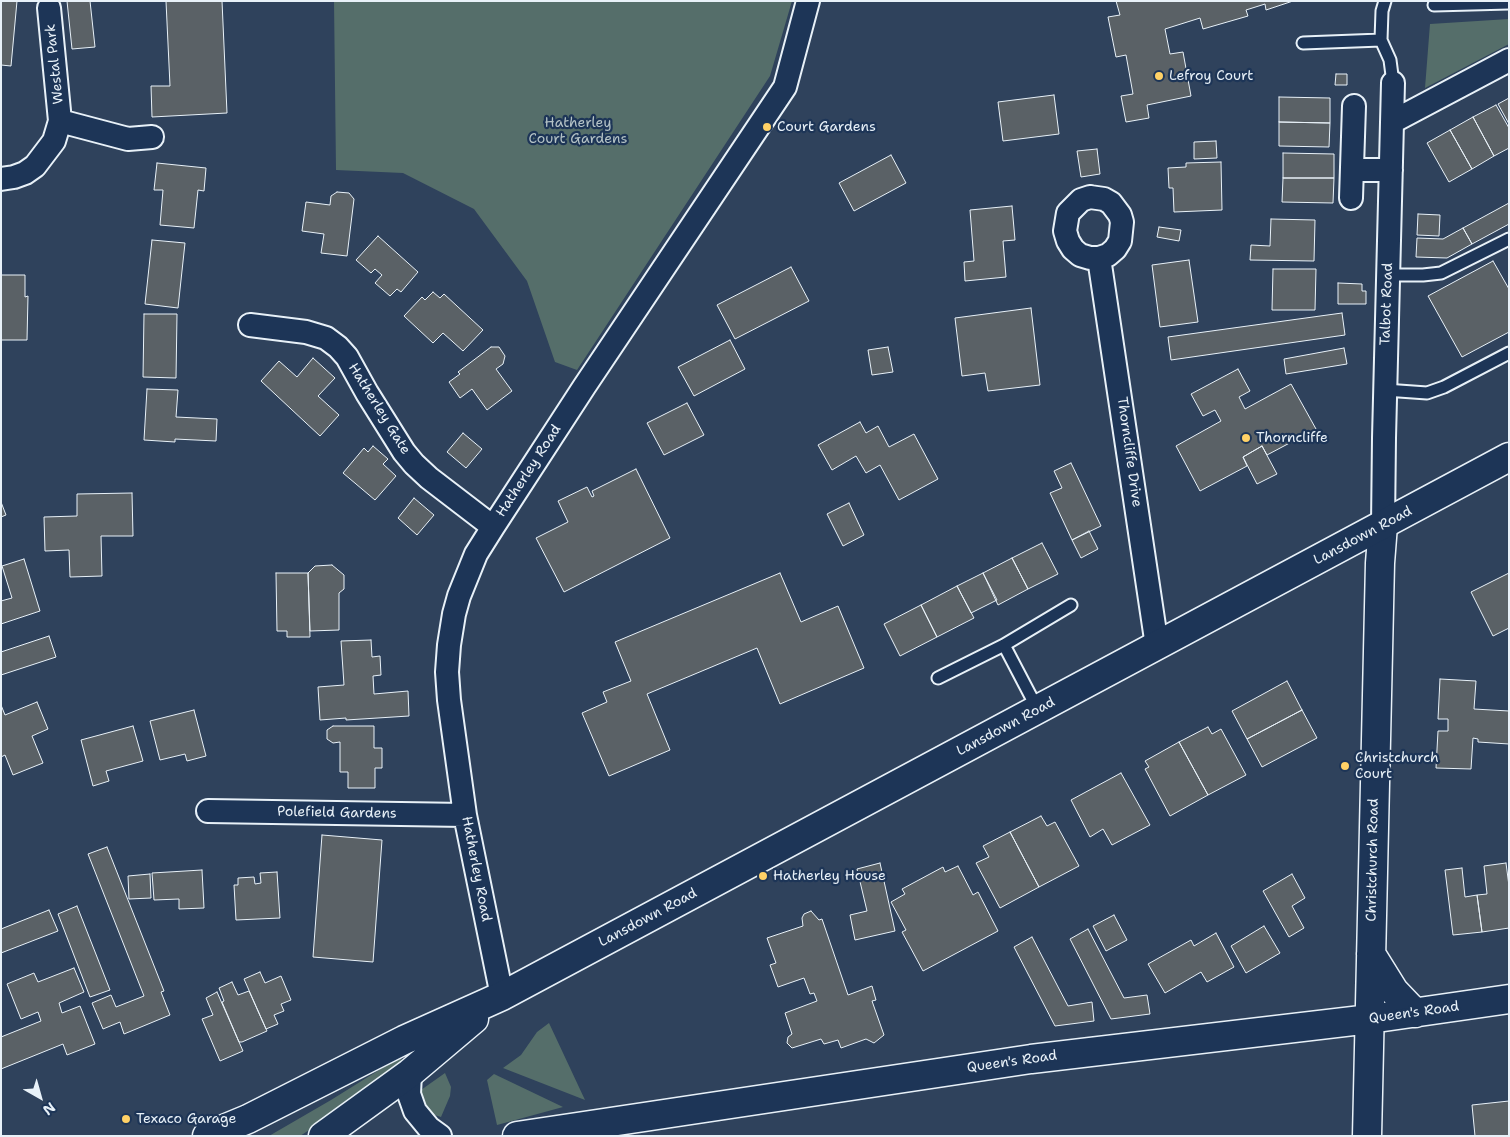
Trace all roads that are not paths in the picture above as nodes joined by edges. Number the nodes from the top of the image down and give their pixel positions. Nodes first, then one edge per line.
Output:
1 (808, 1) edge
2 (1385, 1) edge
3 (1509, 3) edge
4 (1434, 5) dead end
5 (49, 8) dead end
6 (1382, 40) junction
7 (1303, 43) dead end
8 (1509, 60) edge
9 (1393, 84) joint
10 (1354, 106) dead end
11 (60, 121) junction
12 (1392, 122) junction
13 (152, 137) dead end
14 (1352, 170) junction
15 (1391, 170) junction
16 (1, 179) edge
17 (1351, 198) dead end
18 (1509, 239) edge
19 (1100, 258) dead end
20 (1388, 275) junction
21 (250, 325) dead end
22 (1509, 353) edge
23 (1385, 390) junction
24 (1509, 457) edge
25 (1383, 525) junction
26 (493, 526) junction
27 (1071, 605) dead end
28 (1004, 645) junction
29 (1157, 646) junction
30 (938, 678) dead end
31 (1038, 710) junction
32 (208, 811) dead end
33 (465, 815) junction
34 (1371, 954) junction
35 (502, 996) junction
36 (1509, 999) edge
37 (1414, 1013) junction
38 (1370, 1019) junction
39 (410, 1072) junction
40 (207, 1136) edge
41 (324, 1136) edge
42 (440, 1136) edge
43 (517, 1136) edge
44 (1367, 1136) edge

1 - 26 street, Hatherley Road
2 - 6 lane
3 - 4 lane
5 - 11 street, Westal Park
6 - 7 lane
6 - 9 lane
8 - 12 street
9 - 12 street, Talbot Road
10 - 14 street
11 - 13 street, Westal Park
11 - 16 street, Westal Park
12 - 15 street, Talbot Road
14 - 15 street
14 - 17 street
15 - 20 street, Talbot Road
18 - 20 lane
19 - 29 street, Thorncliffe Drive
20 - 23 street, Talbot Road
21 - 26 street, Hatherley Gate
22 - 23 lane
23 - 25 street, Talbot Road
24 - 25 main road, Lansdown Road
25 - 29 main road, Lansdown Road
25 - 34 main road, Christchurch Road
26 - 33 street, Hatherley Road
27 - 28 lane
28 - 30 lane
28 - 31 lane
29 - 31 main road, Lansdown Road
31 - 35 main road, Lansdown Road
32 - 33 street, Polefield Gardens
33 - 35 street, Hatherley Road
34 - 37 main road
34 - 38 main road, Christchurch Road
35 - 39 main road, Lansdown Road
35 - 40 main road, Lansdown Road
36 - 37 main road, Queen's Road
37 - 38 main road, Queen's Road
38 - 43 main road, Queen's Road
38 - 44 main road, Christchurch Road
39 - 41 main road, Lansdown Road
39 - 42 street

